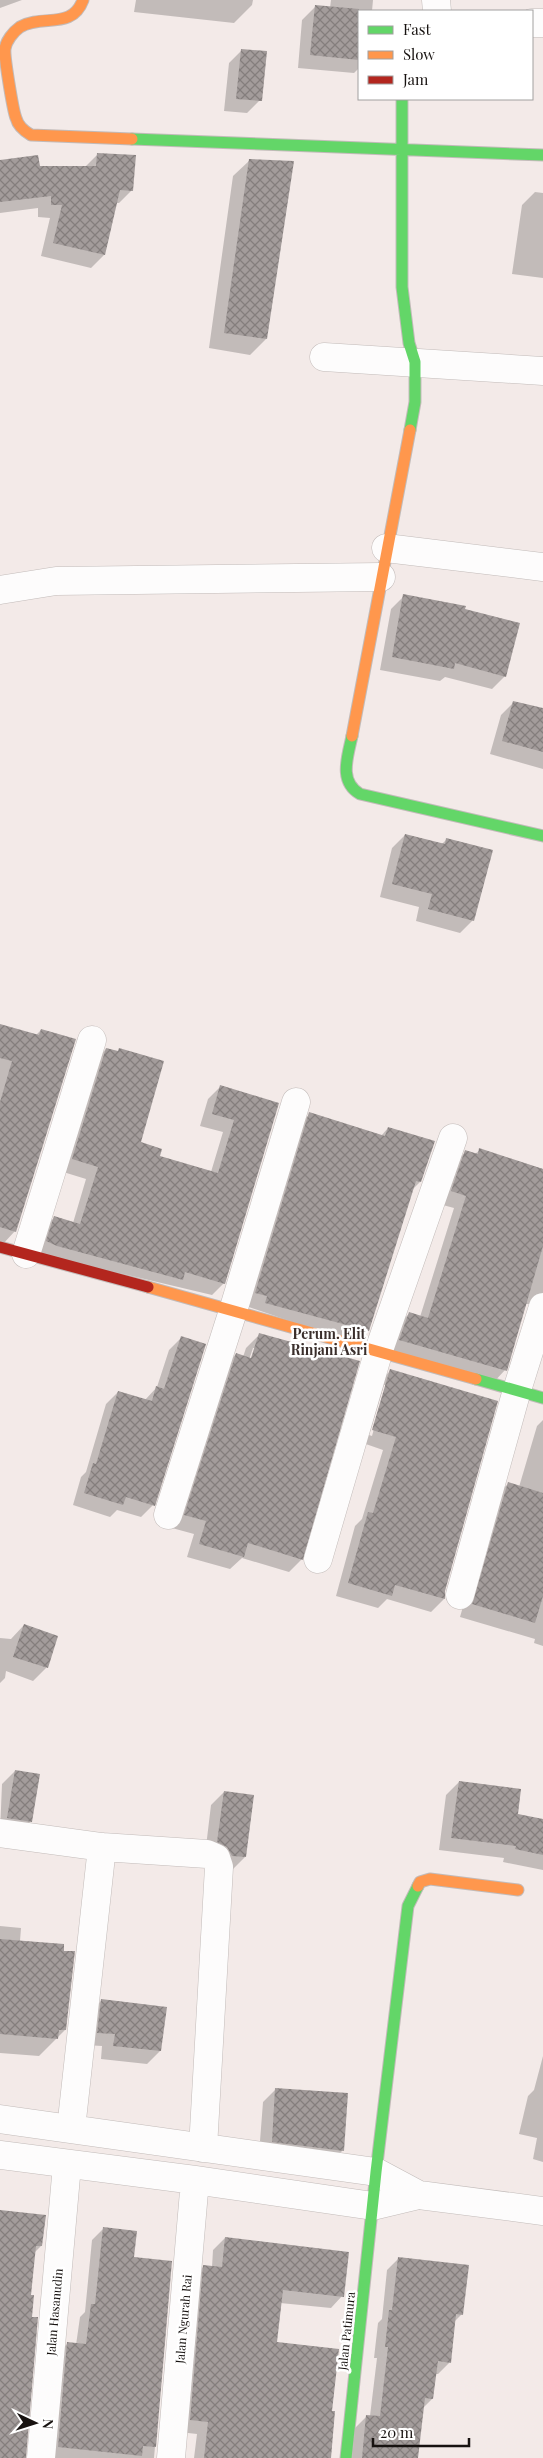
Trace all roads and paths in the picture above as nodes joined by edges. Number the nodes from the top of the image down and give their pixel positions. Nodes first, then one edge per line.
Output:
1 (83, 0) edge
2 (402, 100) edge
3 (400, 150) junction
4 (543, 155) edge
5 (324, 357) dead end
6 (415, 362) junction
7 (543, 371) edge
8 (386, 548) junction
9 (543, 567) edge
10 (381, 578) junction
11 (0, 590) edge
12 (543, 836) edge
13 (92, 1040) dead end
14 (296, 1102) dead end
15 (453, 1138) dead end
16 (0, 1247) edge
17 (26, 1254) junction
18 (543, 1307) edge
19 (233, 1311) junction
20 (379, 1350) junction
21 (517, 1390) junction
22 (543, 1398) edge
23 (168, 1515) dead end
24 (318, 1559) dead end
25 (460, 1595) dead end
26 (0, 1834) edge
27 (102, 1847) junction
28 (518, 1890) dead end
29 (0, 2119) edge
30 (71, 2129) junction
31 (203, 2148) junction
32 (0, 2155) edge
33 (67, 2165) junction
34 (376, 2172) junction
35 (194, 2180) junction
36 (419, 2195) junction
37 (373, 2206) junction
38 (543, 2211) edge
39 (41, 2458) edge
40 (171, 2458) edge
41 (346, 2458) edge

1 - 3 street
2 - 3 street
3 - 4 street
3 - 6 street
5 - 6 street
6 - 7 street
6 - 8 street
8 - 9 street
8 - 10 street
10 - 11 street
10 - 12 street
13 - 17 street
14 - 19 street
15 - 20 street
16 - 17 street
17 - 19 street
18 - 21 street
19 - 20 street
19 - 23 street
20 - 21 street
20 - 24 street
21 - 22 street
21 - 25 street
26 - 27 street
27 - 30 street
27 - 31 street
28 - 34 street, Jalan Patimura
29 - 30 street
30 - 31 street
31 - 34 street
32 - 33 street
33 - 35 street
33 - 39 street, Jalan Hasanudin
34 - 36 street
34 - 37 street, Jalan Patimura
35 - 37 street
35 - 40 street, Jalan Ngurah Rai
36 - 37 street
36 - 38 street
37 - 41 street, Jalan Patimura

